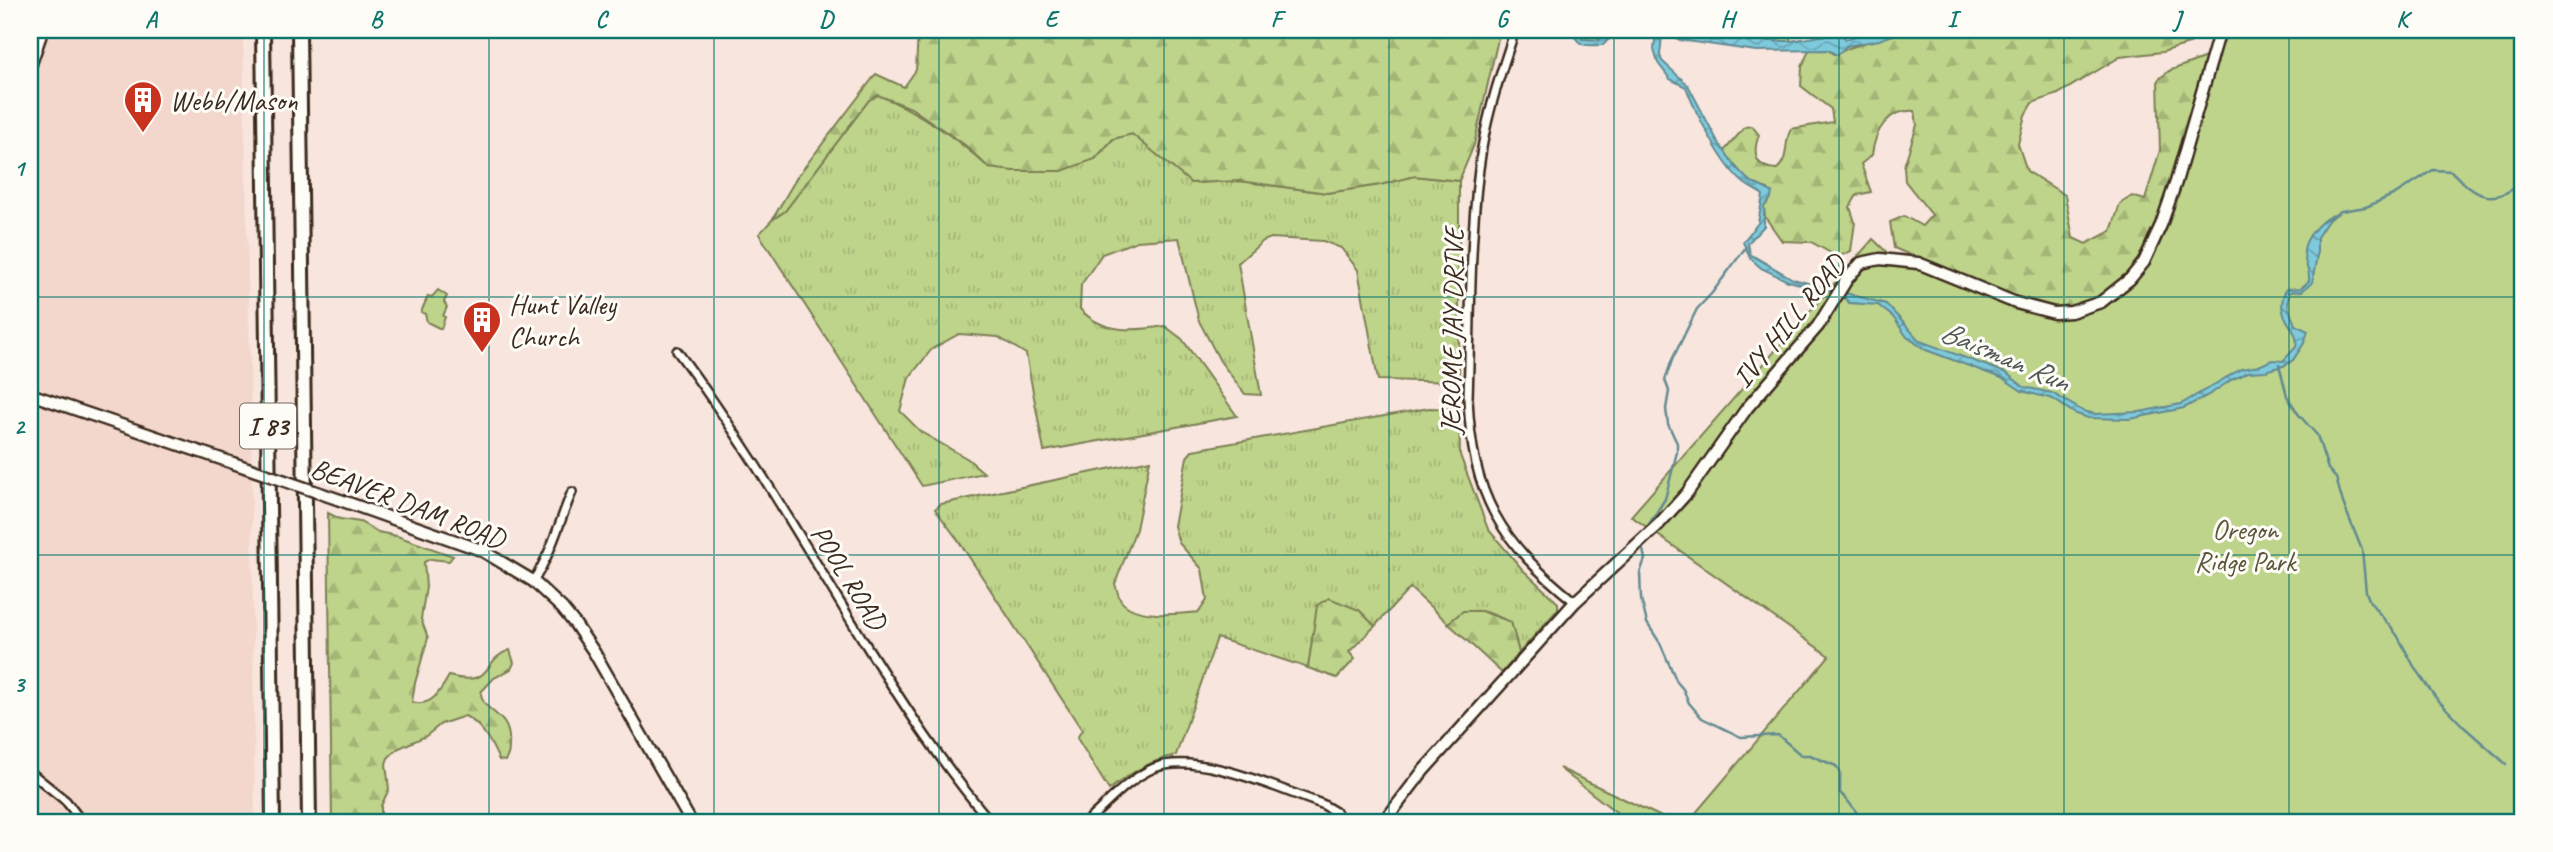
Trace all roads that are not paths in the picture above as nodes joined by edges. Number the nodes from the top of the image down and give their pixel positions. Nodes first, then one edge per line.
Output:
1 (44, 30) edge
2 (262, 30) edge
3 (299, 30) edge
4 (1515, 30) edge
5 (2220, 30) edge
6 (30, 71) edge
7 (677, 351) dead end
8 (30, 394) edge
9 (572, 492) dead end
10 (533, 582) junction
11 (1575, 602) junction
12 (30, 772) edge
13 (1337, 813) dead end
14 (82, 822) edge
15 (273, 822) edge
16 (309, 822) edge
17 (691, 822) edge
18 (992, 822) edge
19 (1086, 822) edge
20 (1384, 822) edge

1 - 6 street
2 - 15 highway, I 83
3 - 16 highway, I 83
4 - 11 street, JEROME JAY DRIVE
5 - 11 street, IVY HILL ROAD
7 - 18 street, POOL ROAD
8 - 10 street, BEAVER DAM ROAD, bridge
9 - 10 street
10 - 17 street, BEAVER DAM ROAD
11 - 20 street, IVY HILL ROAD
12 - 14 street
13 - 19 street

